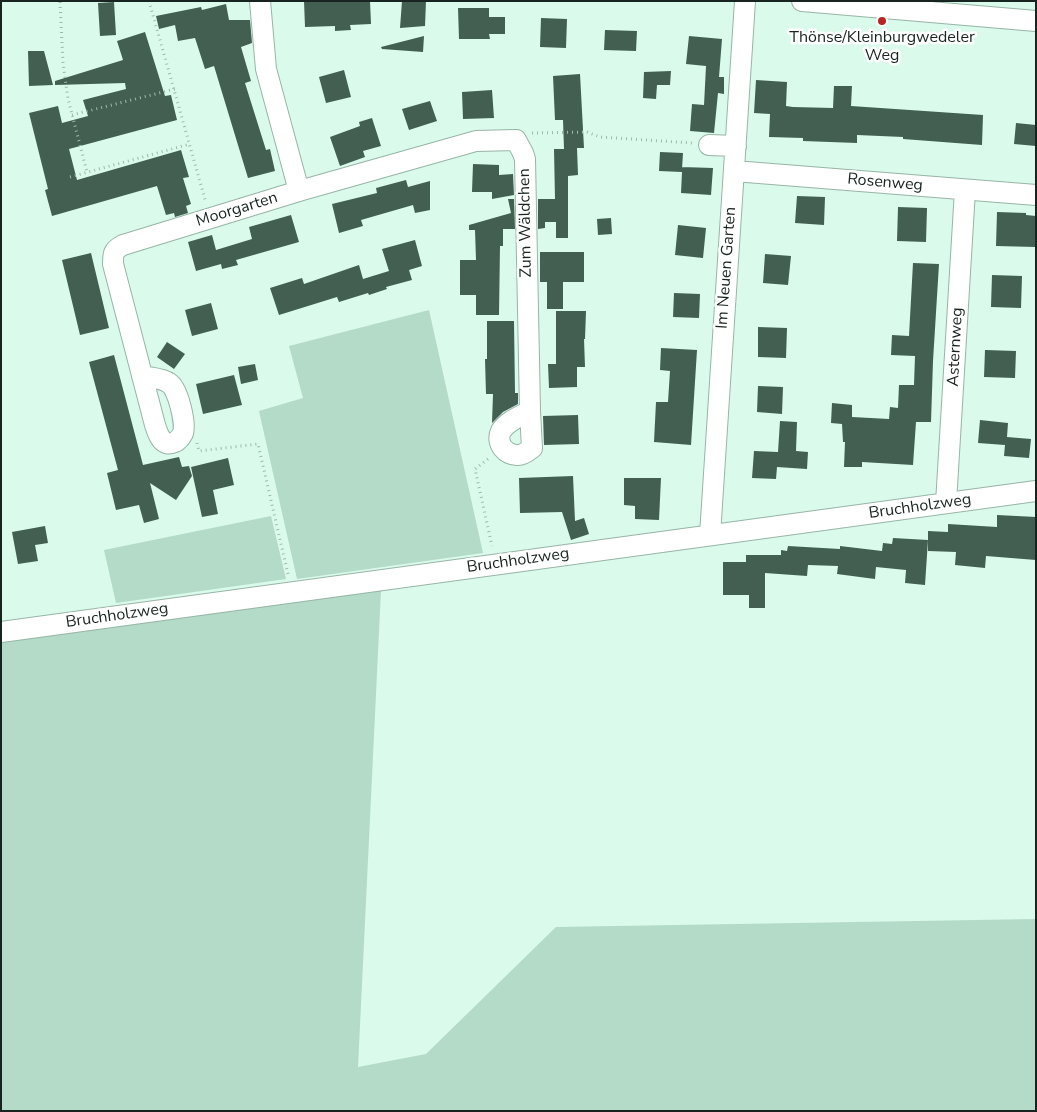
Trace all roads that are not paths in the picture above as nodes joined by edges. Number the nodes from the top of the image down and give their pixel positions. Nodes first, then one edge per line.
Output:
1 (260, 1) edge
2 (745, 1) edge
3 (802, 1) edge
4 (808, 1) edge
5 (1036, 20) edge
6 (709, 145) road end
7 (736, 146) junction
8 (734, 171) junction
9 (965, 190) junction
10 (299, 191) junction
11 (1036, 195) edge
12 (142, 376) dead end
13 (530, 411) junction
14 (1036, 491) edge
15 (946, 503) junction
16 (710, 535) junction
17 (1, 632) edge

1 - 10 street, Moorgarten
2 - 7 street, Im Neuen Garten
3 - 4 street
4 - 5 street
6 - 7 street
7 - 8 street, Im Neuen Garten
8 - 9 street, Rosenweg
8 - 16 street, Im Neuen Garten
9 - 11 street, Rosenweg
9 - 15 street, Asternweg
10 - 12 street, Moorgarten
10 - 13 street, Zum Wäldchen
13 - 13 street, Zum Wäldchen
14 - 15 street, Bruchholzweg
15 - 16 street, Bruchholzweg
16 - 17 street, Bruchholzweg

